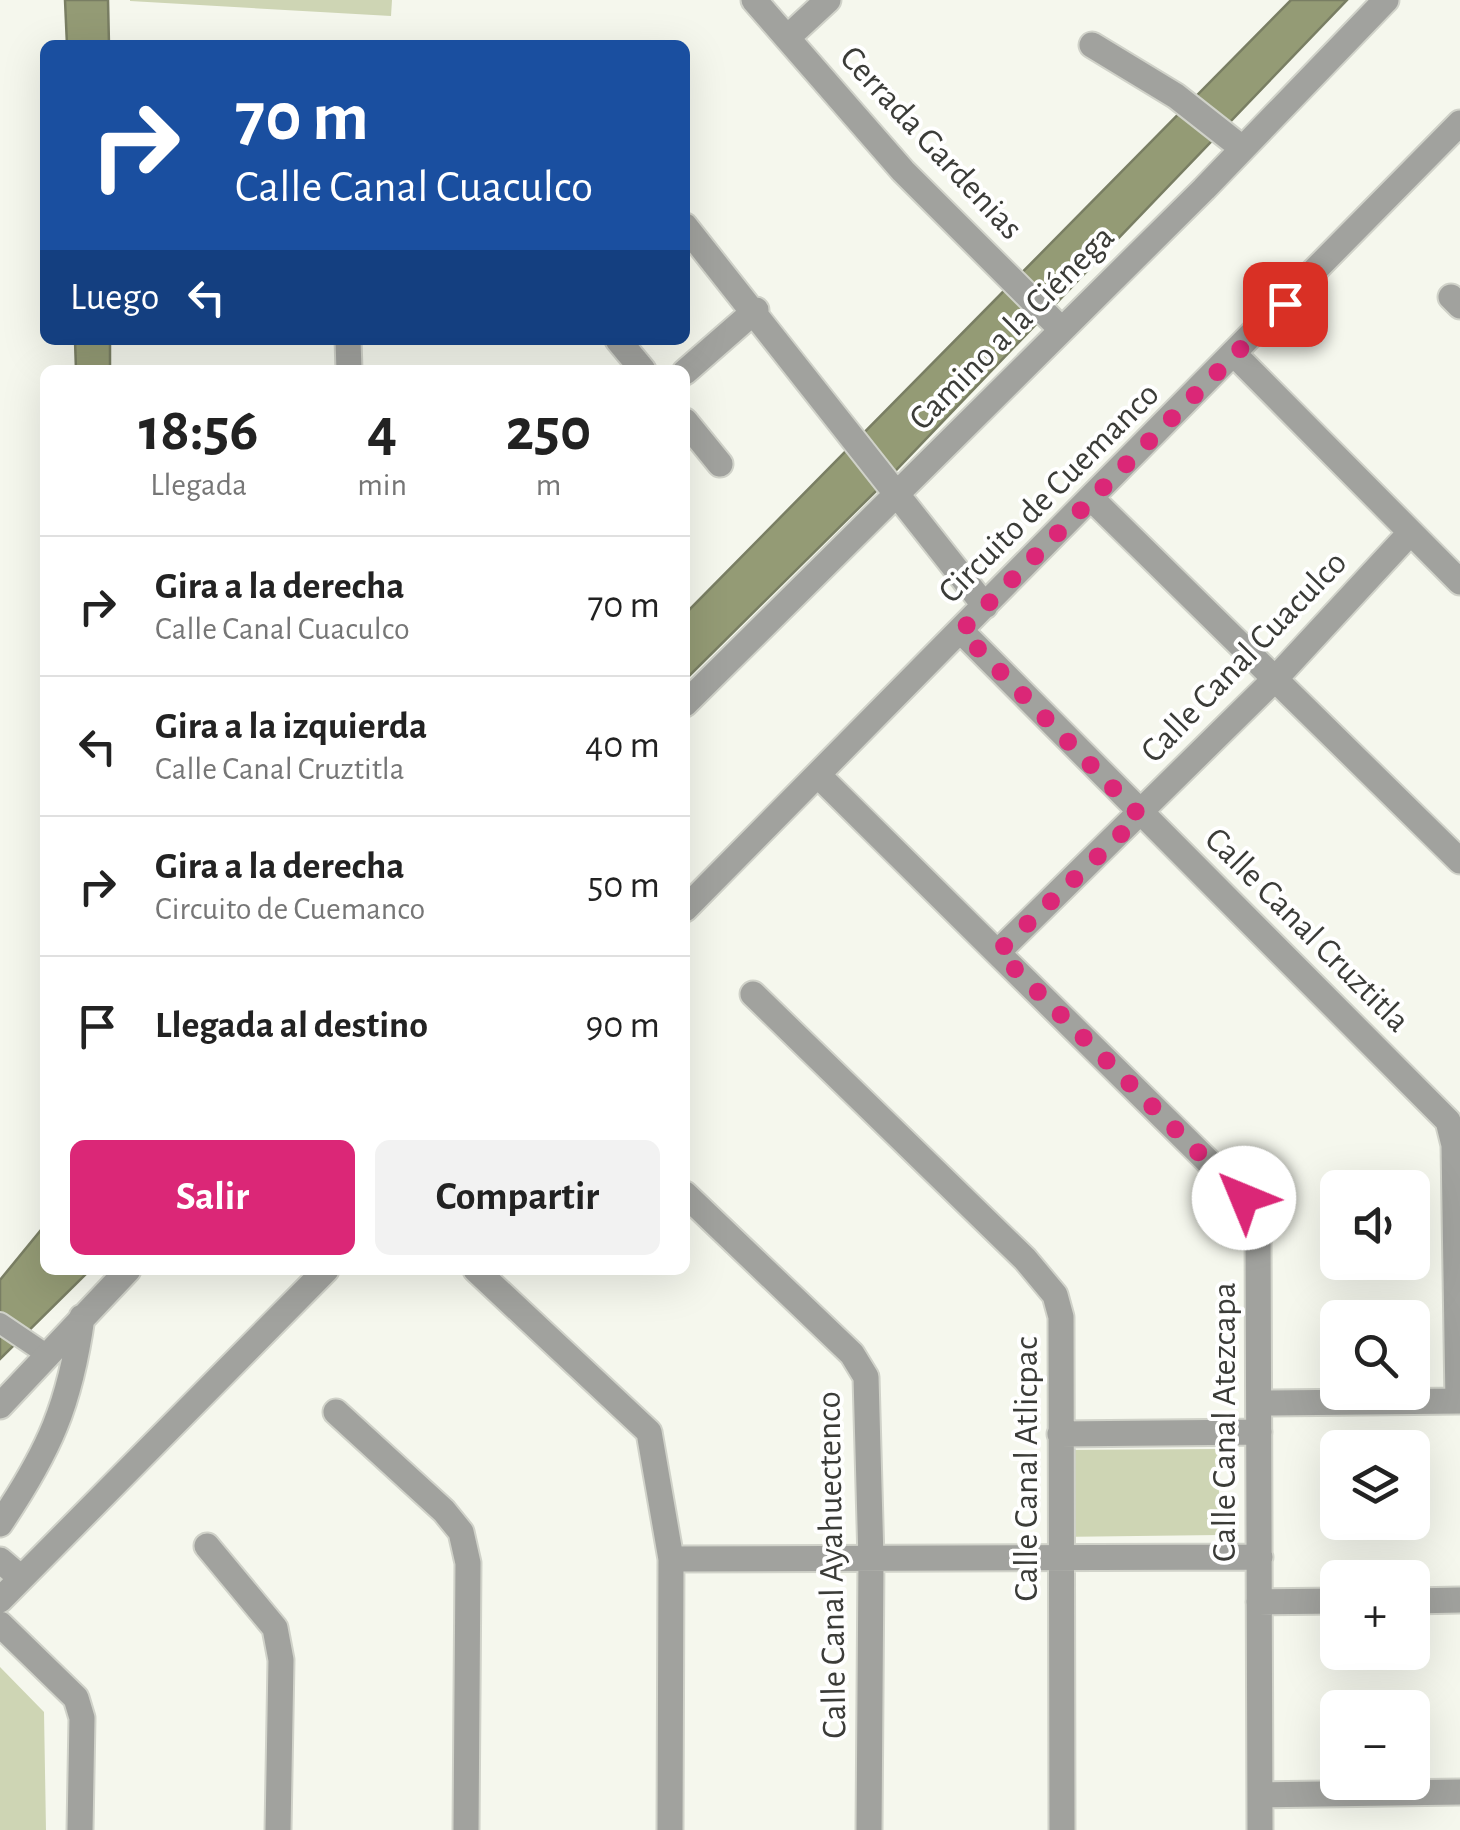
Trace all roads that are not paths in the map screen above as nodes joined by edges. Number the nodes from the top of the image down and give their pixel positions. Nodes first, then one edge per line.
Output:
1 (754, 0) edge
2 (828, 0) edge
3 (1386, 0) edge
4 (786, 38) junction
5 (1092, 45) dead end
6 (1460, 123) edge
7 (1235, 142) junction
8 (690, 232) edge
9 (756, 310) junction
10 (1060, 327) junction
11 (622, 345) edge
12 (1236, 355) junction
13 (639, 365) edge
14 (690, 368) edge
15 (690, 427) edge
16 (720, 464) dead end
17 (893, 486) junction
18 (1093, 500) junction
19 (1410, 533) junction
20 (1460, 582) edge
21 (986, 606) junction
22 (961, 631) junction
23 (1276, 678) junction
24 (690, 699) edge
25 (818, 776) junction
26 (1140, 816) junction
27 (1460, 861) edge
28 (690, 904) edge
29 (998, 952) junction
30 (752, 994) dead end
31 (690, 1199) edge
32 (123, 1275) edge
33 (321, 1275) edge
34 (481, 1275) edge
35 (82, 1317) junction
36 (0, 1323) edge
37 (38, 1350) junction
38 (1459, 1401) edge
39 (1260, 1403) junction
40 (0, 1406) edge
41 (336, 1412) dead end
42 (1259, 1432) junction
43 (1060, 1434) junction
44 (0, 1524) edge
45 (207, 1546) dead end
46 (1260, 1557) junction
47 (1060, 1558) junction
48 (671, 1559) junction
49 (0, 1560) edge
50 (872, 1560) junction
51 (21, 1578) junction
52 (0, 1600) edge
53 (1460, 1600) edge
54 (1320, 1601) edge
55 (1430, 1601) edge
56 (1259, 1602) junction
57 (0, 1624) edge
58 (1460, 1792) edge
59 (1260, 1794) junction
60 (80, 1830) edge
61 (278, 1830) edge
62 (466, 1830) edge
63 (670, 1830) edge
64 (869, 1830) edge
65 (1062, 1830) edge
66 (1260, 1830) edge

1 - 4 street, Cerrada Gardenias
2 - 4 street
3 - 7 street, Camino a la Ciénega
4 - 10 street, Cerrada Gardenias
5 - 7 street
6 - 12 street, Circuito de Cuemanco
7 - 10 street, Camino a la Ciénega
8 - 9 street
9 - 14 street
9 - 17 street
10 - 17 street, Camino a la Ciénega
11 - 13 street
12 - 18 street, Circuito de Cuemanco
12 - 19 street
15 - 16 street
17 - 21 street
17 - 24 street, Camino a la Ciénega
18 - 21 street, Circuito de Cuemanco
18 - 23 street
19 - 20 street
19 - 23 street, Calle Canal Cuaculco
21 - 22 street, Circuito de Cuemanco
22 - 25 street, Circuito de Cuemanco
22 - 26 street, Calle Canal Cruztitla
23 - 26 street, Calle Canal Cuaculco
23 - 27 street
25 - 28 street, Circuito de Cuemanco
25 - 29 street, Calle Canal Atezcapa
26 - 29 street, Calle Canal Cuaculco
26 - 38 street, Calle Canal Cruztitla
29 - 39 street, Calle Canal Atezcapa
30 - 43 street, Calle Canal Atlicpac
31 - 50 street, Calle Canal Ayahuectenco
32 - 35 street
33 - 51 street
34 - 48 street
35 - 37 street
35 - 44 street
36 - 37 lane
37 - 40 street
38 - 39 street
39 - 42 street, Calle Canal Atezcapa
41 - 62 street
42 - 43 street
42 - 46 street, Calle Canal Atezcapa
43 - 47 street, Calle Canal Atlicpac
45 - 61 street
46 - 47 street
46 - 56 street, Calle Canal Atezcapa
47 - 50 street
47 - 65 street, Calle Canal Atlicpac
48 - 50 street
48 - 63 street
49 - 51 street
50 - 64 street, Calle Canal Ayahuectenco
51 - 52 street
53 - 55 street
54 - 56 street
56 - 59 street, Calle Canal Atezcapa
57 - 60 street
58 - 59 street
59 - 66 street, Calle Canal Atezcapa

